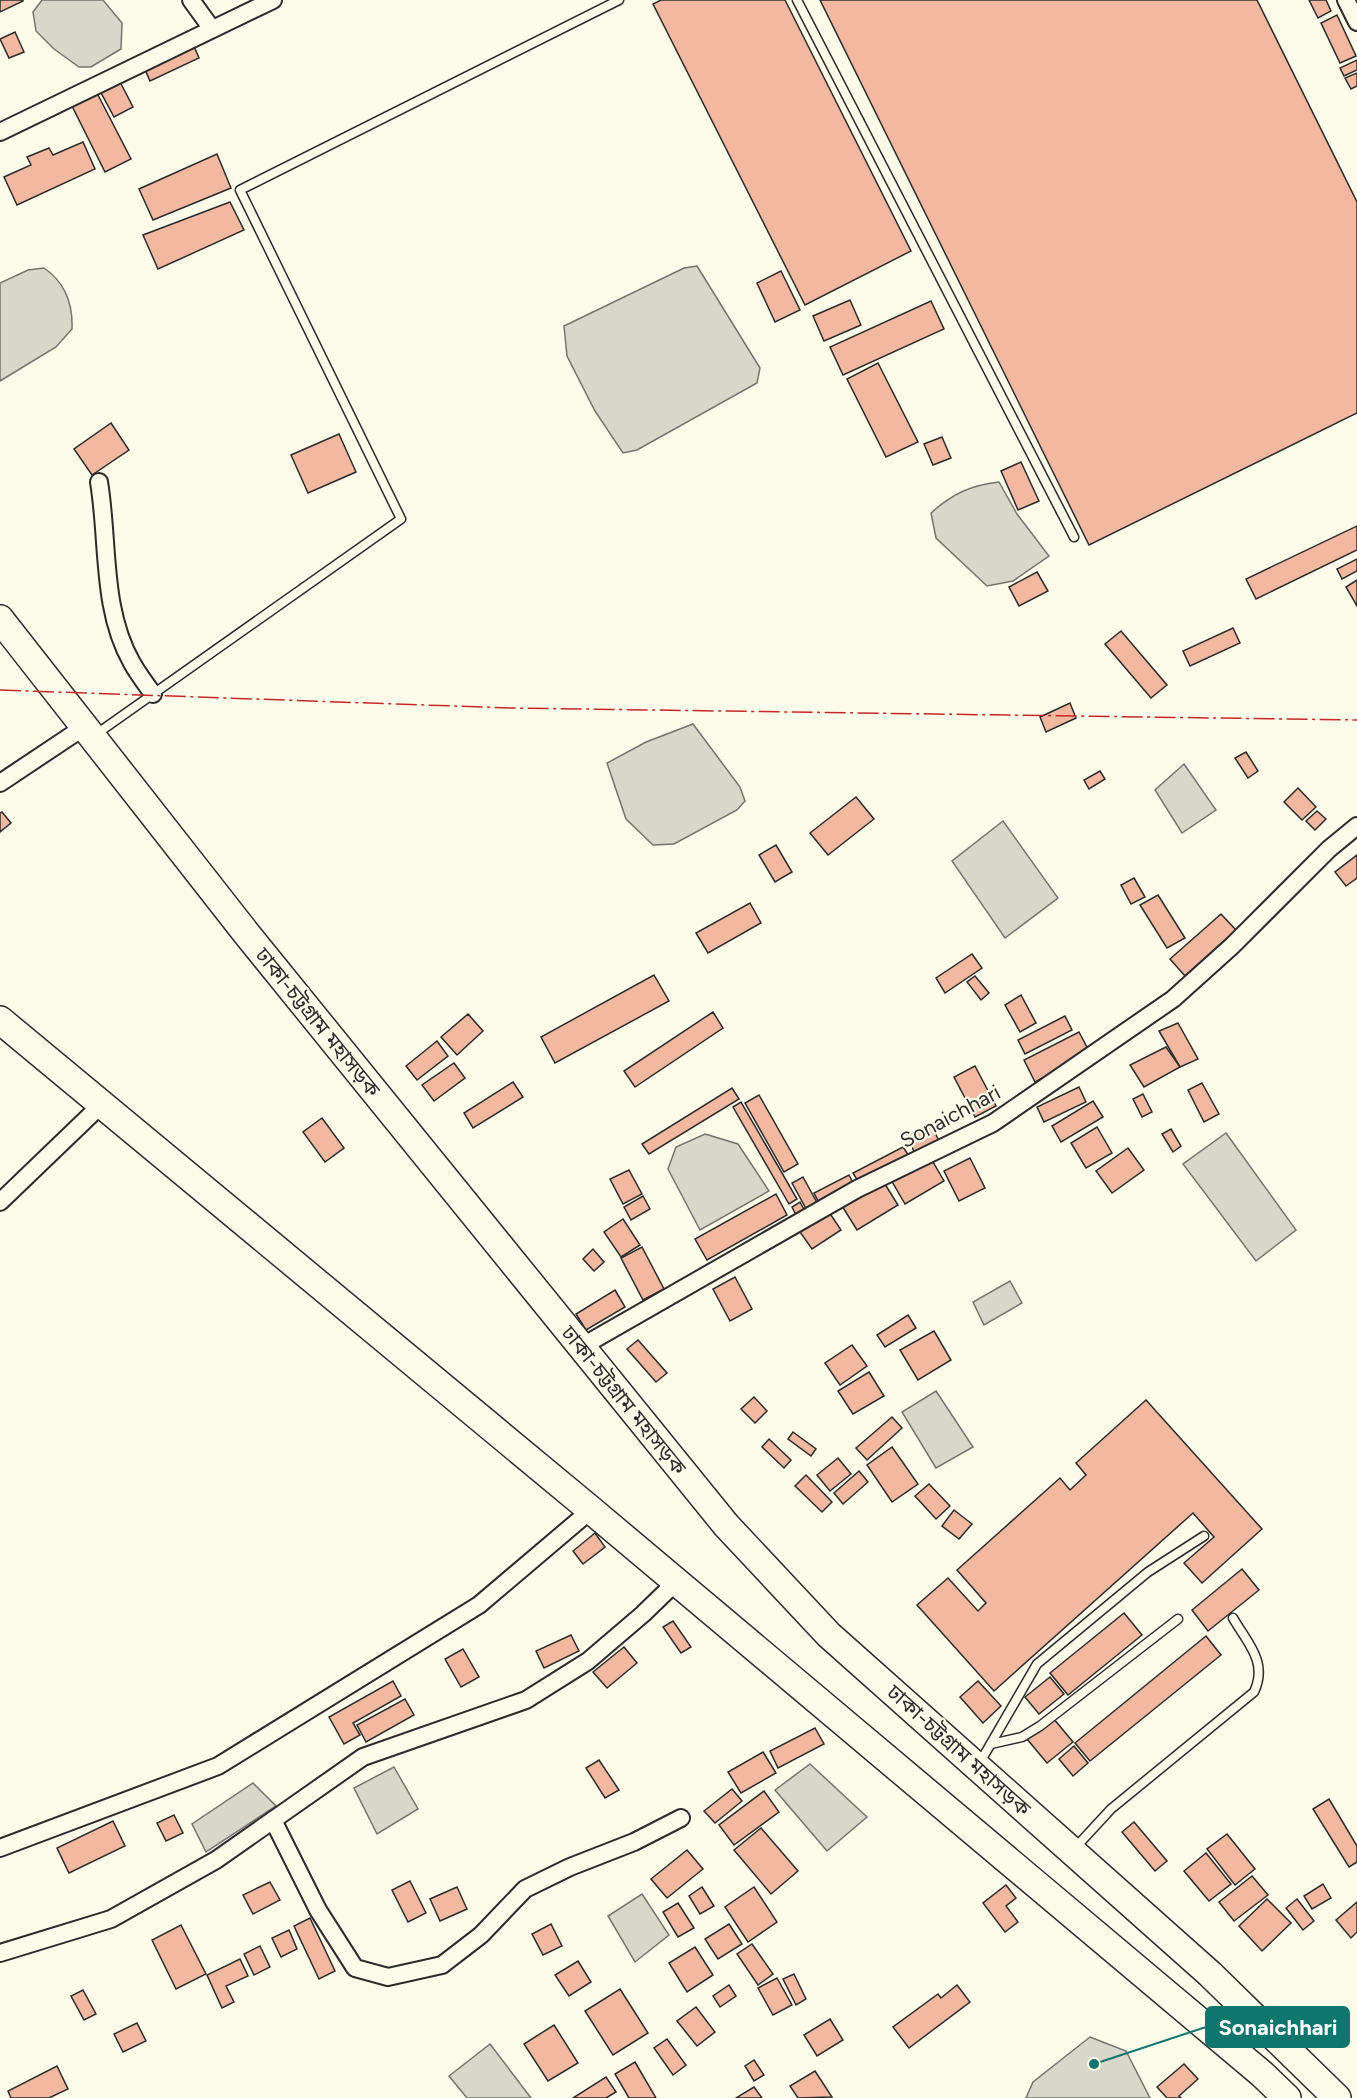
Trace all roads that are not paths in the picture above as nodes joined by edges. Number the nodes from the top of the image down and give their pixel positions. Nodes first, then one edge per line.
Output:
1 (191, 0) edge
2 (273, 0) edge
3 (619, 0) edge
4 (797, 0) edge
5 (1346, 0) edge
6 (1357, 21) edge
7 (212, 29) junction
8 (0, 132) edge
9 (99, 482) dead end
10 (1074, 537) dead end
11 (0, 619) edge
12 (153, 694) junction
13 (88, 732) junction
14 (0, 783) edge
15 (1357, 826) edge
16 (0, 1020) edge
17 (102, 1104) junction
18 (0, 1202) edge
19 (580, 1347) junction
20 (591, 1510) junction
21 (1204, 1536) dead end
22 (676, 1582) junction
23 (1178, 1618) dead end
24 (1233, 1618) dead end
25 (991, 1744) junction
26 (978, 1767) junction
27 (681, 1818) dead end
28 (273, 1820) junction
29 (0, 1848) edge
30 (1073, 1851) junction
31 (1180, 1948) junction
32 (0, 1953) edge
33 (1153, 1982) junction
34 (1287, 2098) edge
35 (1337, 2098) edge

1 - 7 street
2 - 7 street
3 - 12 lane
4 - 10 lane
5 - 6 street
7 - 8 street
9 - 12 street
11 - 13 highway, ঢাকা-চট্টগ্রাম মহাসড়ক
12 - 13 lane
13 - 14 street
13 - 19 highway, ঢাকা-চট্টগ্রাম মহাসড়ক
15 - 19 street, Sonaichhari
16 - 17 highway
17 - 18 street
17 - 20 highway
19 - 26 highway, ঢাকা-চট্টগ্রাম মহাসড়ক
20 - 22 highway
20 - 29 street
21 - 25 lane
22 - 28 street
22 - 33 highway
23 - 25 lane
24 - 30 lane
25 - 26 lane
26 - 30 highway, ঢাকা-চট্টগ্রাম মহাসড়ক
27 - 28 street
28 - 32 street
30 - 31 highway, ঢাকা-চট্টগ্রাম মহাসড়ক
31 - 33 highway
31 - 35 highway, ঢাকা-চট্টগ্রাম মহাসড়ক
33 - 34 highway

